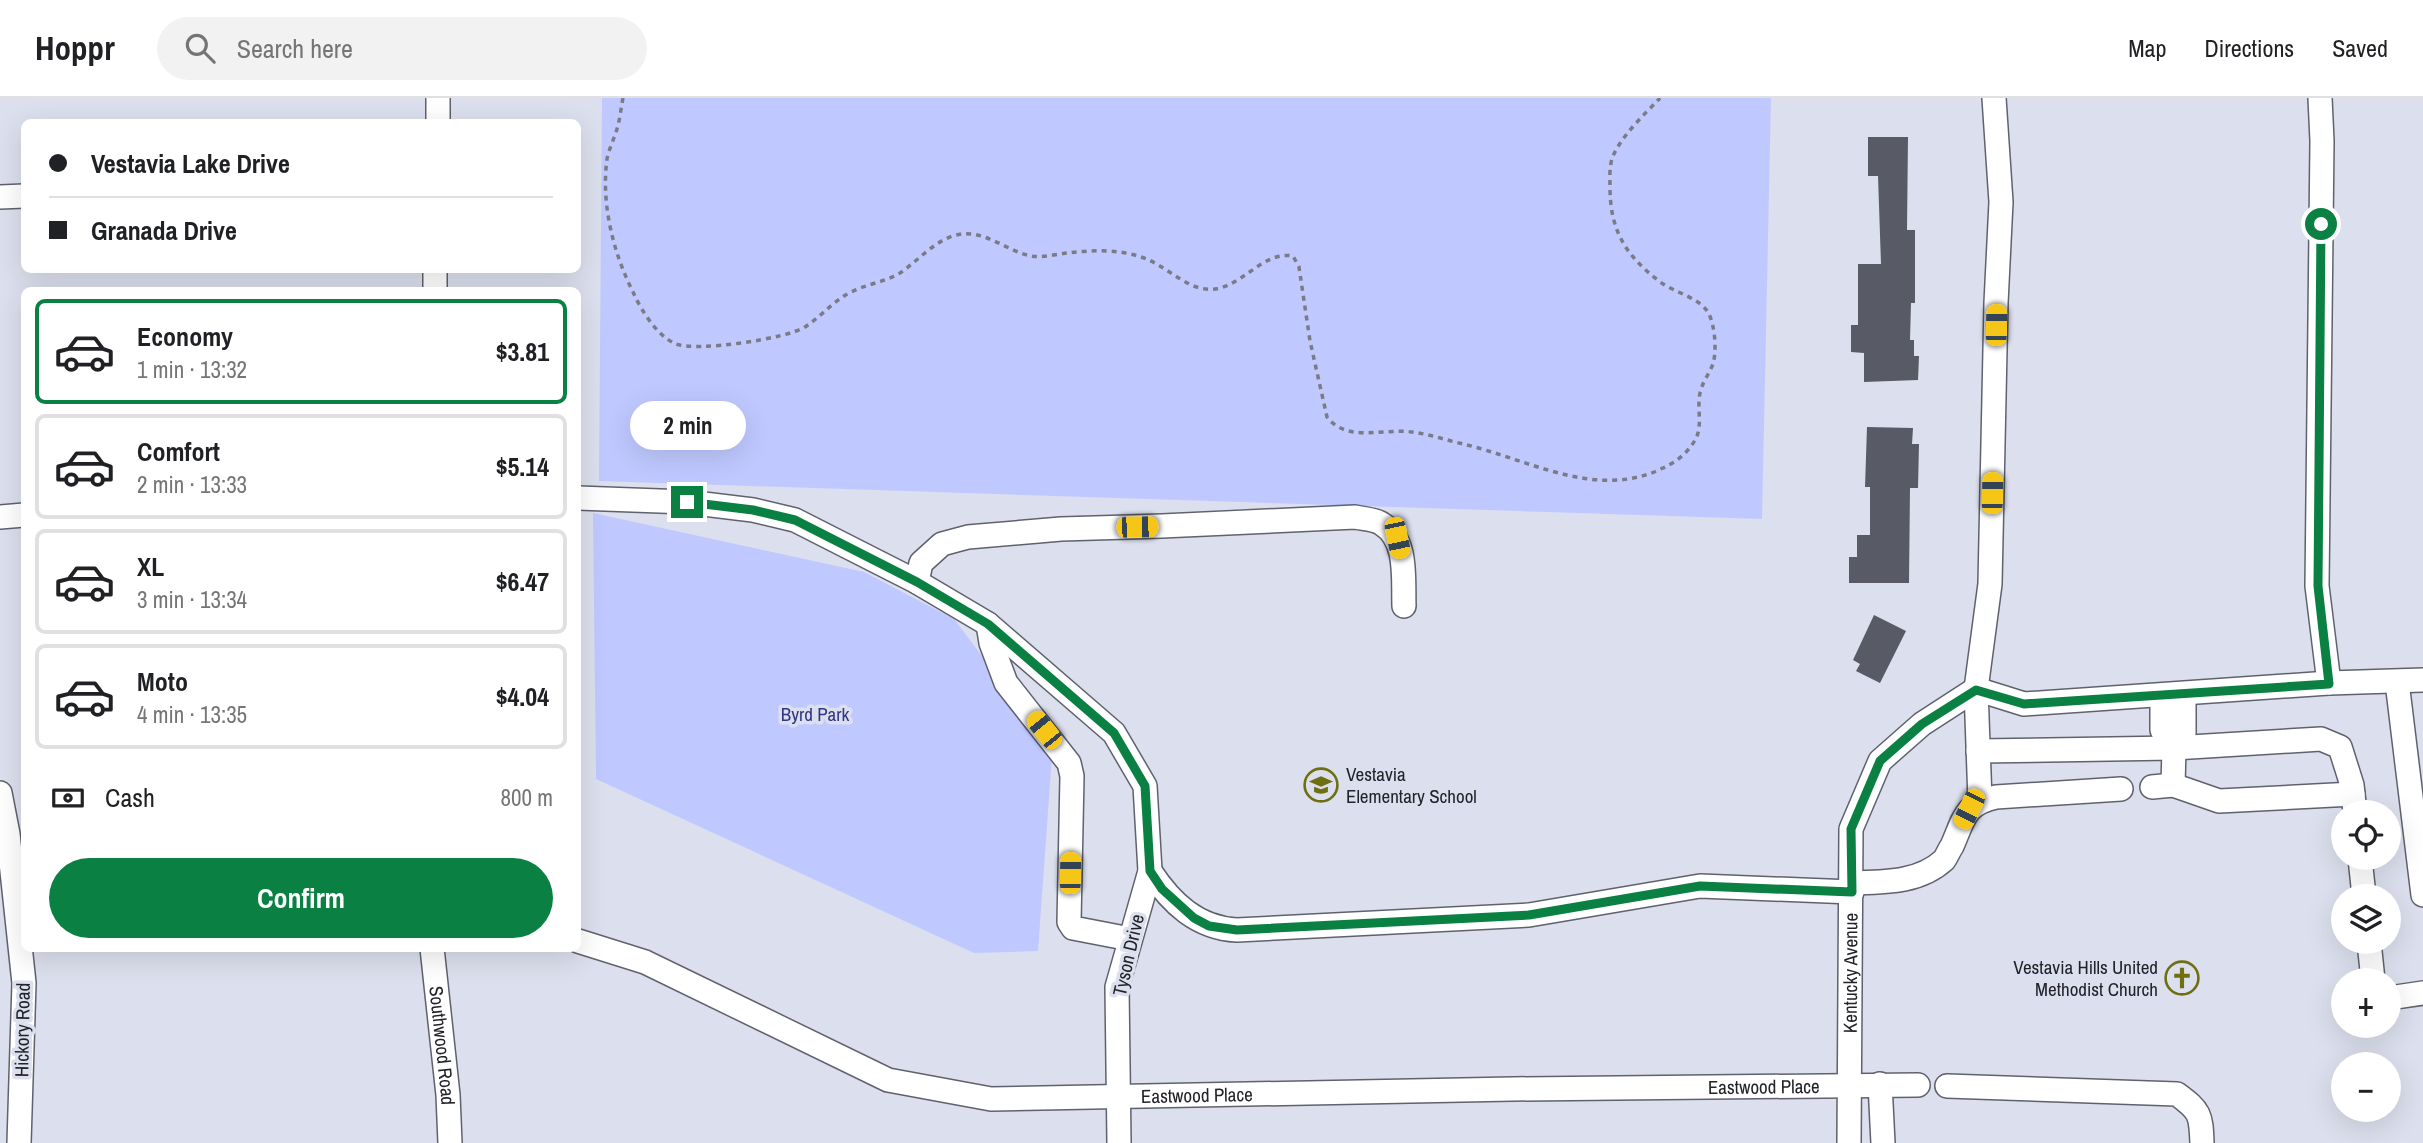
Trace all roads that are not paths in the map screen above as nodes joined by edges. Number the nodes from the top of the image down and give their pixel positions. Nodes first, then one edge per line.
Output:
1 (438, 98) edge
2 (1994, 98) edge
3 (2320, 98) edge
4 (438, 119) edge
5 (21, 196) edge
6 (0, 197) edge
7 (581, 498) edge
8 (21, 515) edge
9 (0, 517) edge
10 (917, 582) junction
11 (1404, 606) dead end
12 (988, 624) junction
13 (2423, 680) edge
14 (2397, 682) junction
15 (2329, 684) junction
16 (1976, 690) junction
17 (2173, 695) junction
18 (2175, 748) junction
19 (1978, 751) junction
20 (2121, 789) dead end
21 (0, 793) edge
22 (1980, 800) junction
23 (2353, 800) edge
24 (2331, 803) edge
25 (1150, 871) junction
26 (1852, 887) junction
27 (2423, 895) edge
28 (1130, 939) junction
29 (581, 942) edge
30 (432, 952) edge
31 (2423, 993) edge
32 (2401, 996) edge
33 (1849, 1084) junction
34 (1880, 1084) junction
35 (1919, 1084) dead end
36 (1947, 1086) dead end
37 (1118, 1096) junction
38 (19, 1143) edge
39 (450, 1143) edge
40 (1119, 1143) edge
41 (1849, 1143) edge
42 (1883, 1143) edge
43 (2202, 1143) edge

1 - 4 street
2 - 16 street
3 - 15 street
5 - 6 street
7 - 10 street, Tyson Drive
8 - 9 street
10 - 11 street
10 - 12 street, Tyson Drive
12 - 25 street, Tyson Drive
12 - 28 street
13 - 14 street
14 - 15 street
14 - 27 street
15 - 17 street
16 - 17 street
16 - 19 street
16 - 26 street, Kentucky Avenue
17 - 18 street
18 - 19 street
18 - 23 street
18 - 24 street
19 - 22 street
20 - 22 street
21 - 38 street, Hickory Road
22 - 26 street
25 - 26 street
25 - 28 street, Tyson Drive
26 - 33 street, Kentucky Avenue
28 - 37 street, Tyson Drive
29 - 37 street, Eastwood Place
30 - 39 street, Southwood Road
31 - 32 street
33 - 34 street, Eastwood Place
33 - 37 street, Eastwood Place
33 - 41 street, Kentucky Avenue
34 - 35 street, Eastwood Place
34 - 42 street
36 - 43 street
37 - 40 street, Tyson Drive

